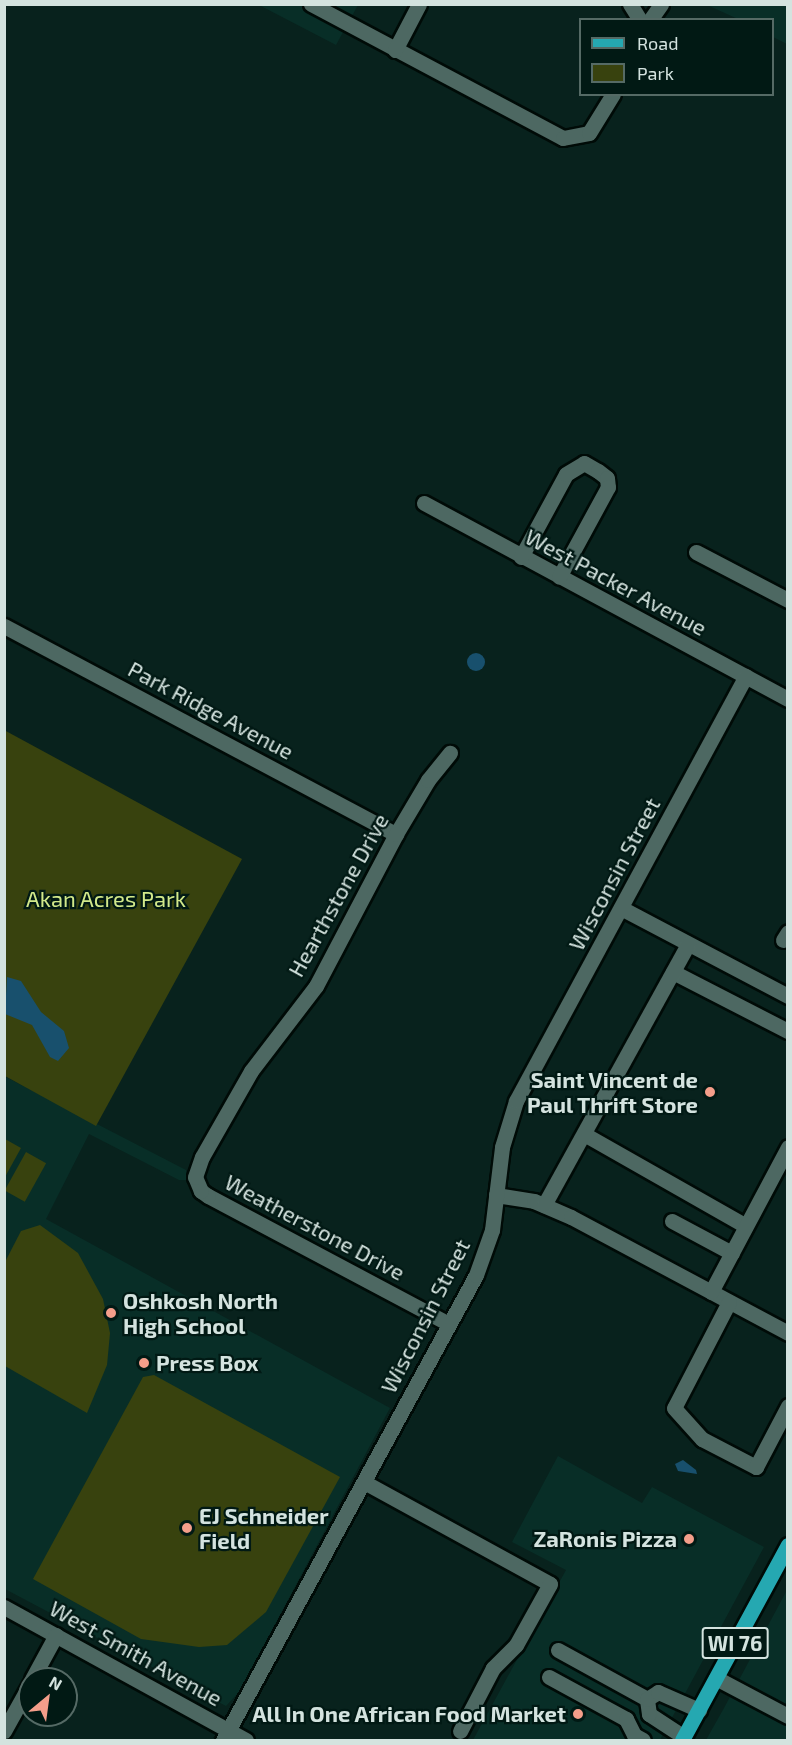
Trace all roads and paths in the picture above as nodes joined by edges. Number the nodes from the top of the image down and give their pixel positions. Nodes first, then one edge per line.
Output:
1 (311, 4) edge
2 (419, 4) edge
3 (630, 4) edge
4 (661, 4) edge
5 (639, 18) edge
6 (651, 18) edge
7 (395, 50) junction
8 (612, 96) edge
9 (424, 503) dead end
10 (696, 552) dead end
11 (521, 556) junction
12 (559, 577) junction
13 (788, 600) edge
14 (4, 626) edge
15 (746, 676) junction
16 (788, 699) edge
17 (450, 753) dead end
18 (396, 834) junction
19 (621, 908) junction
20 (688, 944) junction
21 (673, 972) junction
22 (788, 996) edge
23 (788, 1031) edge
24 (584, 1134) junction
25 (788, 1147) edge
26 (196, 1181) joint
27 (496, 1195) junction
28 (544, 1205) junction
29 (672, 1221) dead end
30 (746, 1226) junction
31 (732, 1253) junction
32 (711, 1292) junction
33 (729, 1302) junction
34 (449, 1324) junction
35 (788, 1333) edge
36 (788, 1406) edge
37 (364, 1482) junction
38 (788, 1545) edge
39 (4, 1607) edge
40 (56, 1635) junction
41 (558, 1650) dead end
42 (39, 1667) edge
43 (549, 1677) dead end
44 (716, 1678) junction
45 (647, 1699) junction
46 (18, 1706) edge
47 (699, 1710) junction
48 (788, 1716) edge
49 (4, 1731) edge
50 (460, 1731) dead end
51 (226, 1735) edge
52 (683, 1739) edge
53 (246, 1740) edge
54 (643, 1740) edge

1 - 7 street
2 - 7 street
3 - 5 street
4 - 6 street
7 - 8 street
9 - 11 street, West Packer Avenue
10 - 13 street
11 - 12 street, West Packer Avenue
11 - 12 street
12 - 15 street, West Packer Avenue
14 - 18 street, Park Ridge Avenue
15 - 16 street, West Packer Avenue
15 - 19 street, Wisconsin Street
17 - 18 street, Hearthstone Drive
18 - 26 street, Hearthstone Drive
19 - 20 street
19 - 27 street, Wisconsin Street
20 - 21 street
20 - 22 street
21 - 23 street
21 - 24 street
24 - 28 street
24 - 30 street
25 - 30 street
26 - 34 street, Weatherstone Drive
27 - 28 street
27 - 34 street, Wisconsin Street
28 - 32 street
29 - 31 street
30 - 31 street
31 - 32 street
32 - 33 street
33 - 35 street
33 - 36 street
34 - 37 street, Wisconsin Street
37 - 50 street
37 - 51 street, Wisconsin Street
38 - 44 main road, WI 76
39 - 40 street, West Smith Avenue
40 - 42 street
40 - 51 street, West Smith Avenue
41 - 45 street
43 - 54 street
44 - 47 main road, WI 76
44 - 48 street
45 - 47 street
45 - 52 street
46 - 49 street
47 - 52 main road, WI 76
51 - 53 street, West Smith Avenue

